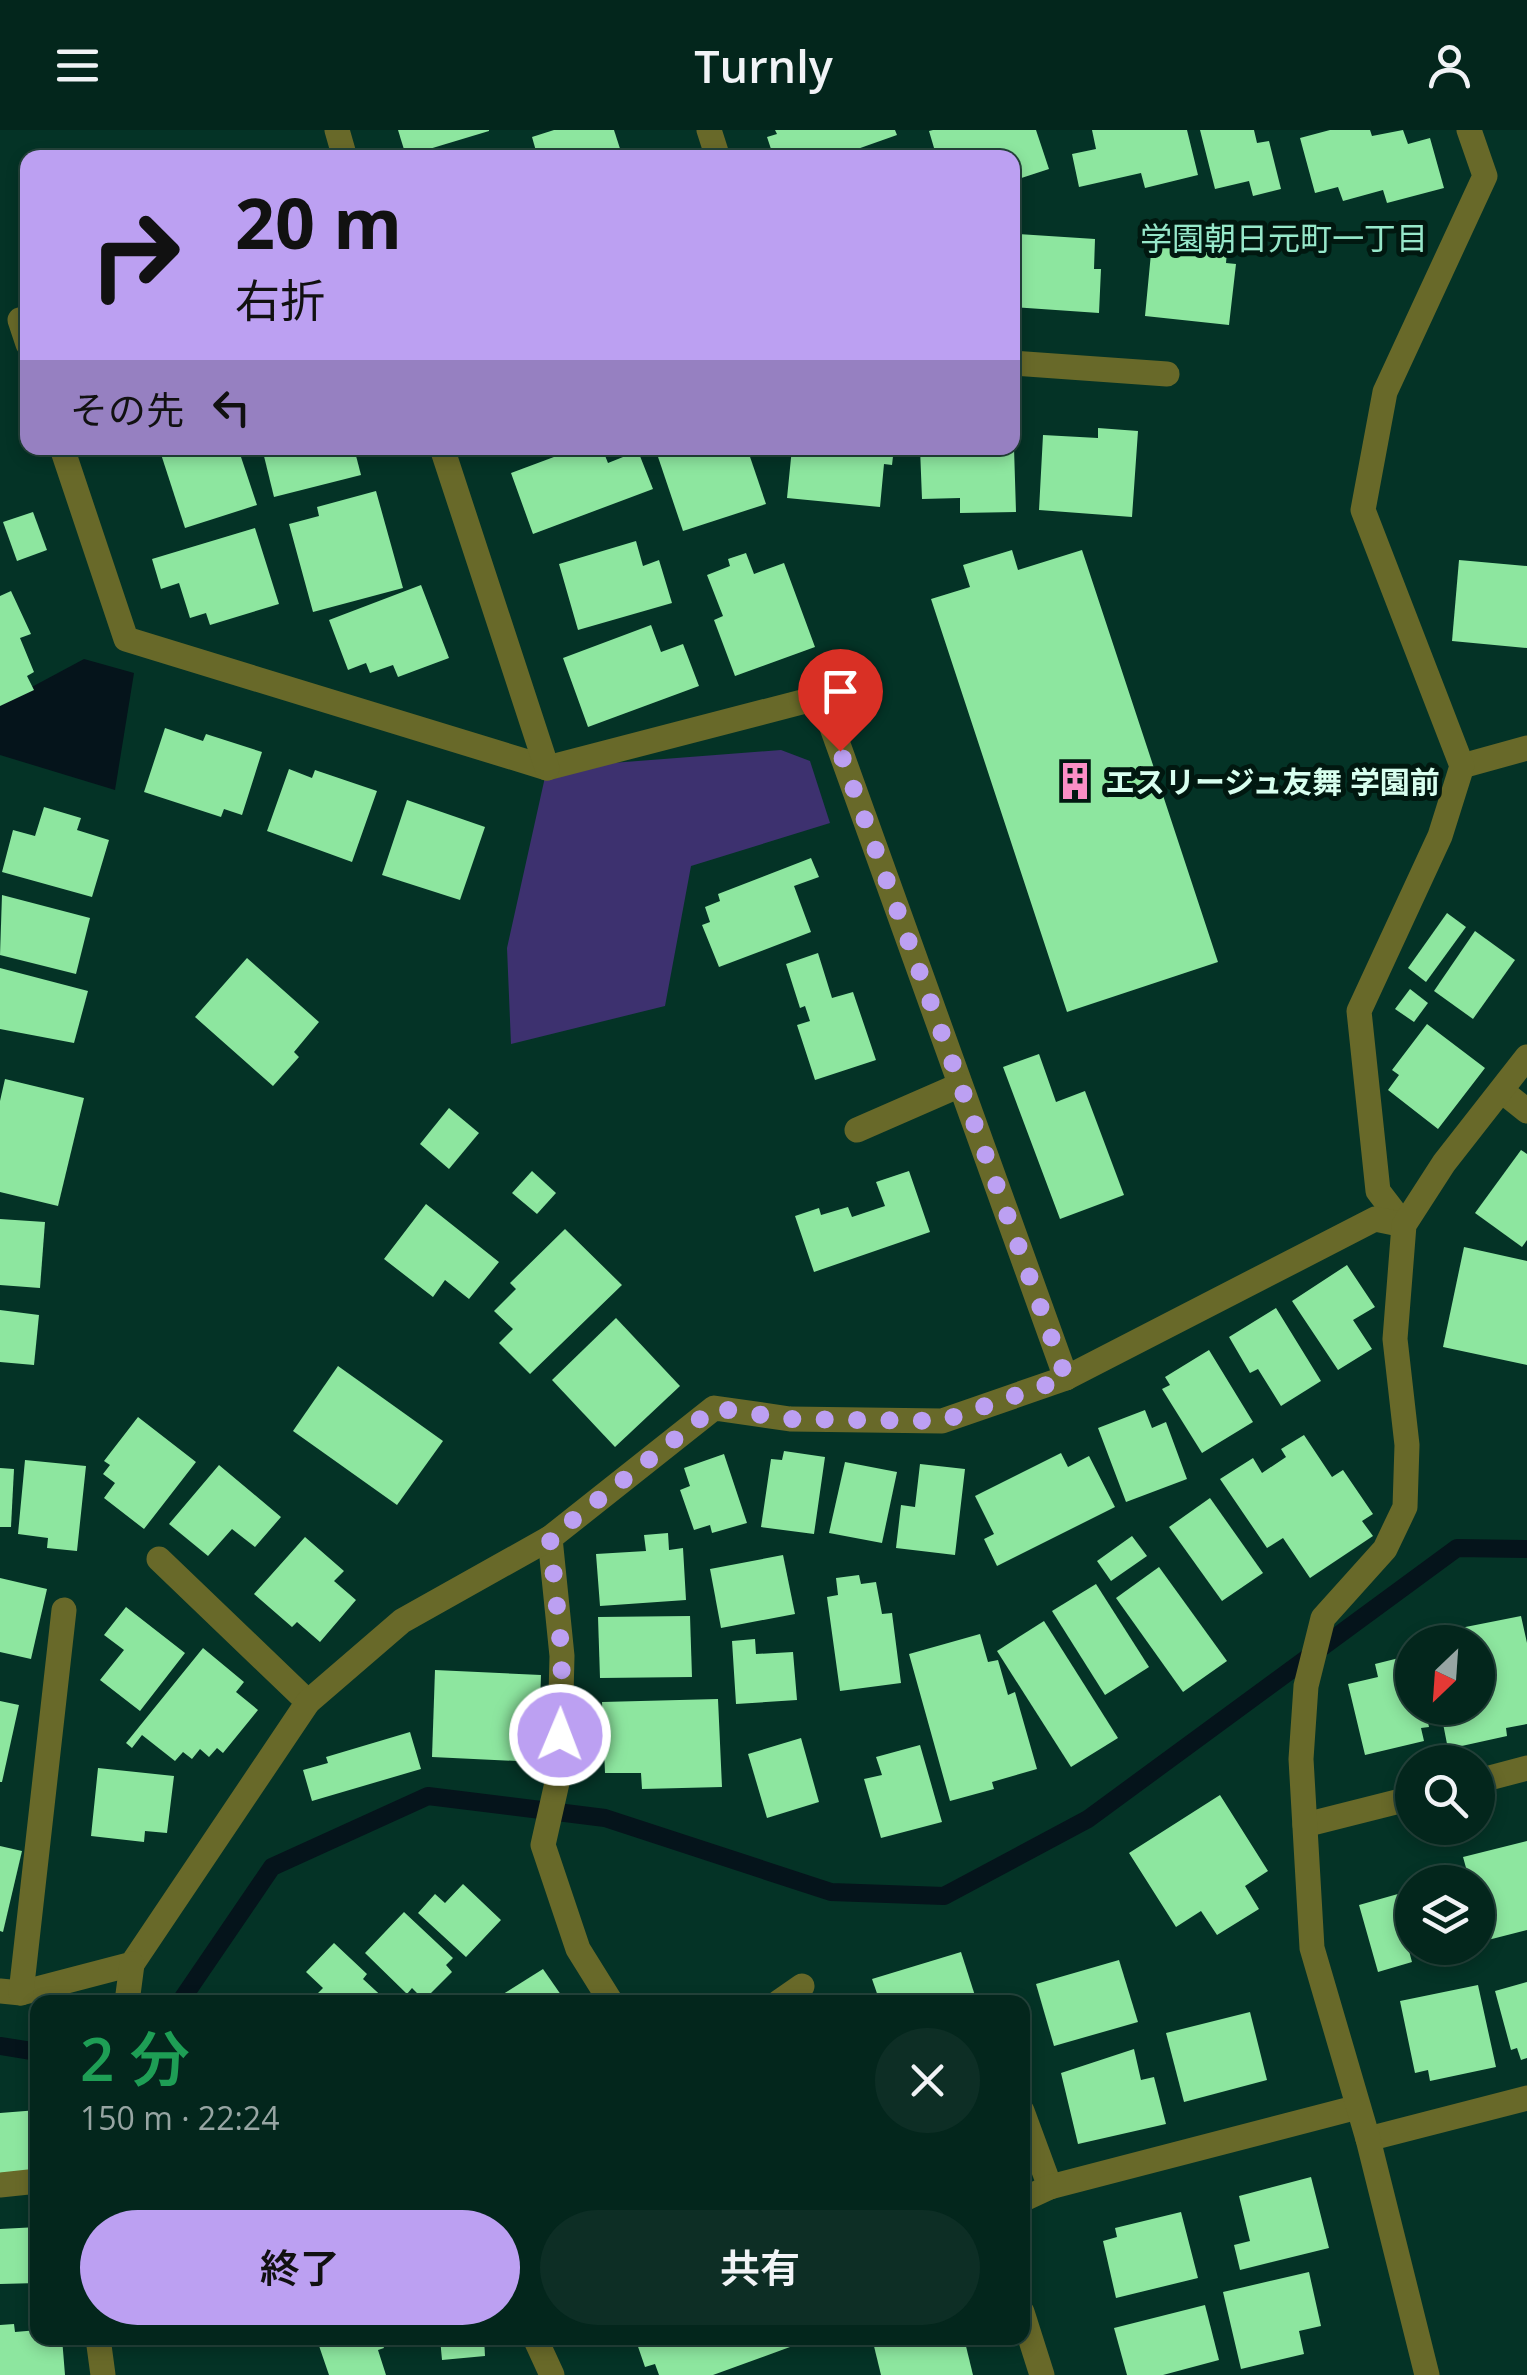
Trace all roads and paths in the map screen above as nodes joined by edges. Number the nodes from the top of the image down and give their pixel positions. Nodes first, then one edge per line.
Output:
1 (1469, 130) edge
2 (1020, 364) edge
3 (1167, 374) dead end
4 (64, 455) edge
5 (444, 455) edge
6 (1527, 748) edge
7 (1462, 766) junction
8 (547, 768) junction
9 (1527, 1057) edge
10 (960, 1085) junction
11 (1502, 1092) junction
12 (1527, 1111) edge
13 (857, 1130) dead end
14 (1404, 1225) junction
15 (1066, 1378) junction
16 (550, 1538) junction
17 (159, 1559) dead end
18 (64, 1610) dead end
19 (308, 1702) junction
20 (1527, 1768) edge
21 (1495, 1776) edge
22 (1395, 1802) edge
23 (1305, 1825) junction
24 (132, 1964) junction
25 (802, 1986) dead end
26 (11, 1992) edge
27 (128, 1995) edge
28 (607, 1995) edge
29 (789, 1995) edge
30 (1527, 2098) edge
31 (1358, 2107) junction
32 (1030, 2133) edge
33 (1368, 2139) junction
34 (30, 2183) edge
35 (0, 2185) edge
36 (1050, 2187) junction
37 (1030, 2196) edge
38 (1030, 2337) edge
39 (99, 2345) edge
40 (539, 2345) edge
41 (103, 2375) edge
42 (552, 2375) edge
43 (1042, 2375) edge
44 (1427, 2375) edge

1 - 7 street
2 - 3 street
4 - 8 street
5 - 8 street
6 - 7 street
7 - 14 street
8 - 10 street
9 - 11 street
10 - 13 street
10 - 15 street
11 - 12 street
11 - 14 street
14 - 15 street
14 - 23 street
15 - 16 street
16 - 19 street
16 - 28 street
17 - 19 street
18 - 26 street
19 - 24 street
20 - 21 street
22 - 23 street
23 - 31 street
24 - 26 street
24 - 27 street
25 - 29 street
30 - 33 street
31 - 33 street
31 - 36 street
32 - 36 street
33 - 44 street
34 - 35 street
36 - 37 street
38 - 43 street
39 - 41 street
40 - 42 street

